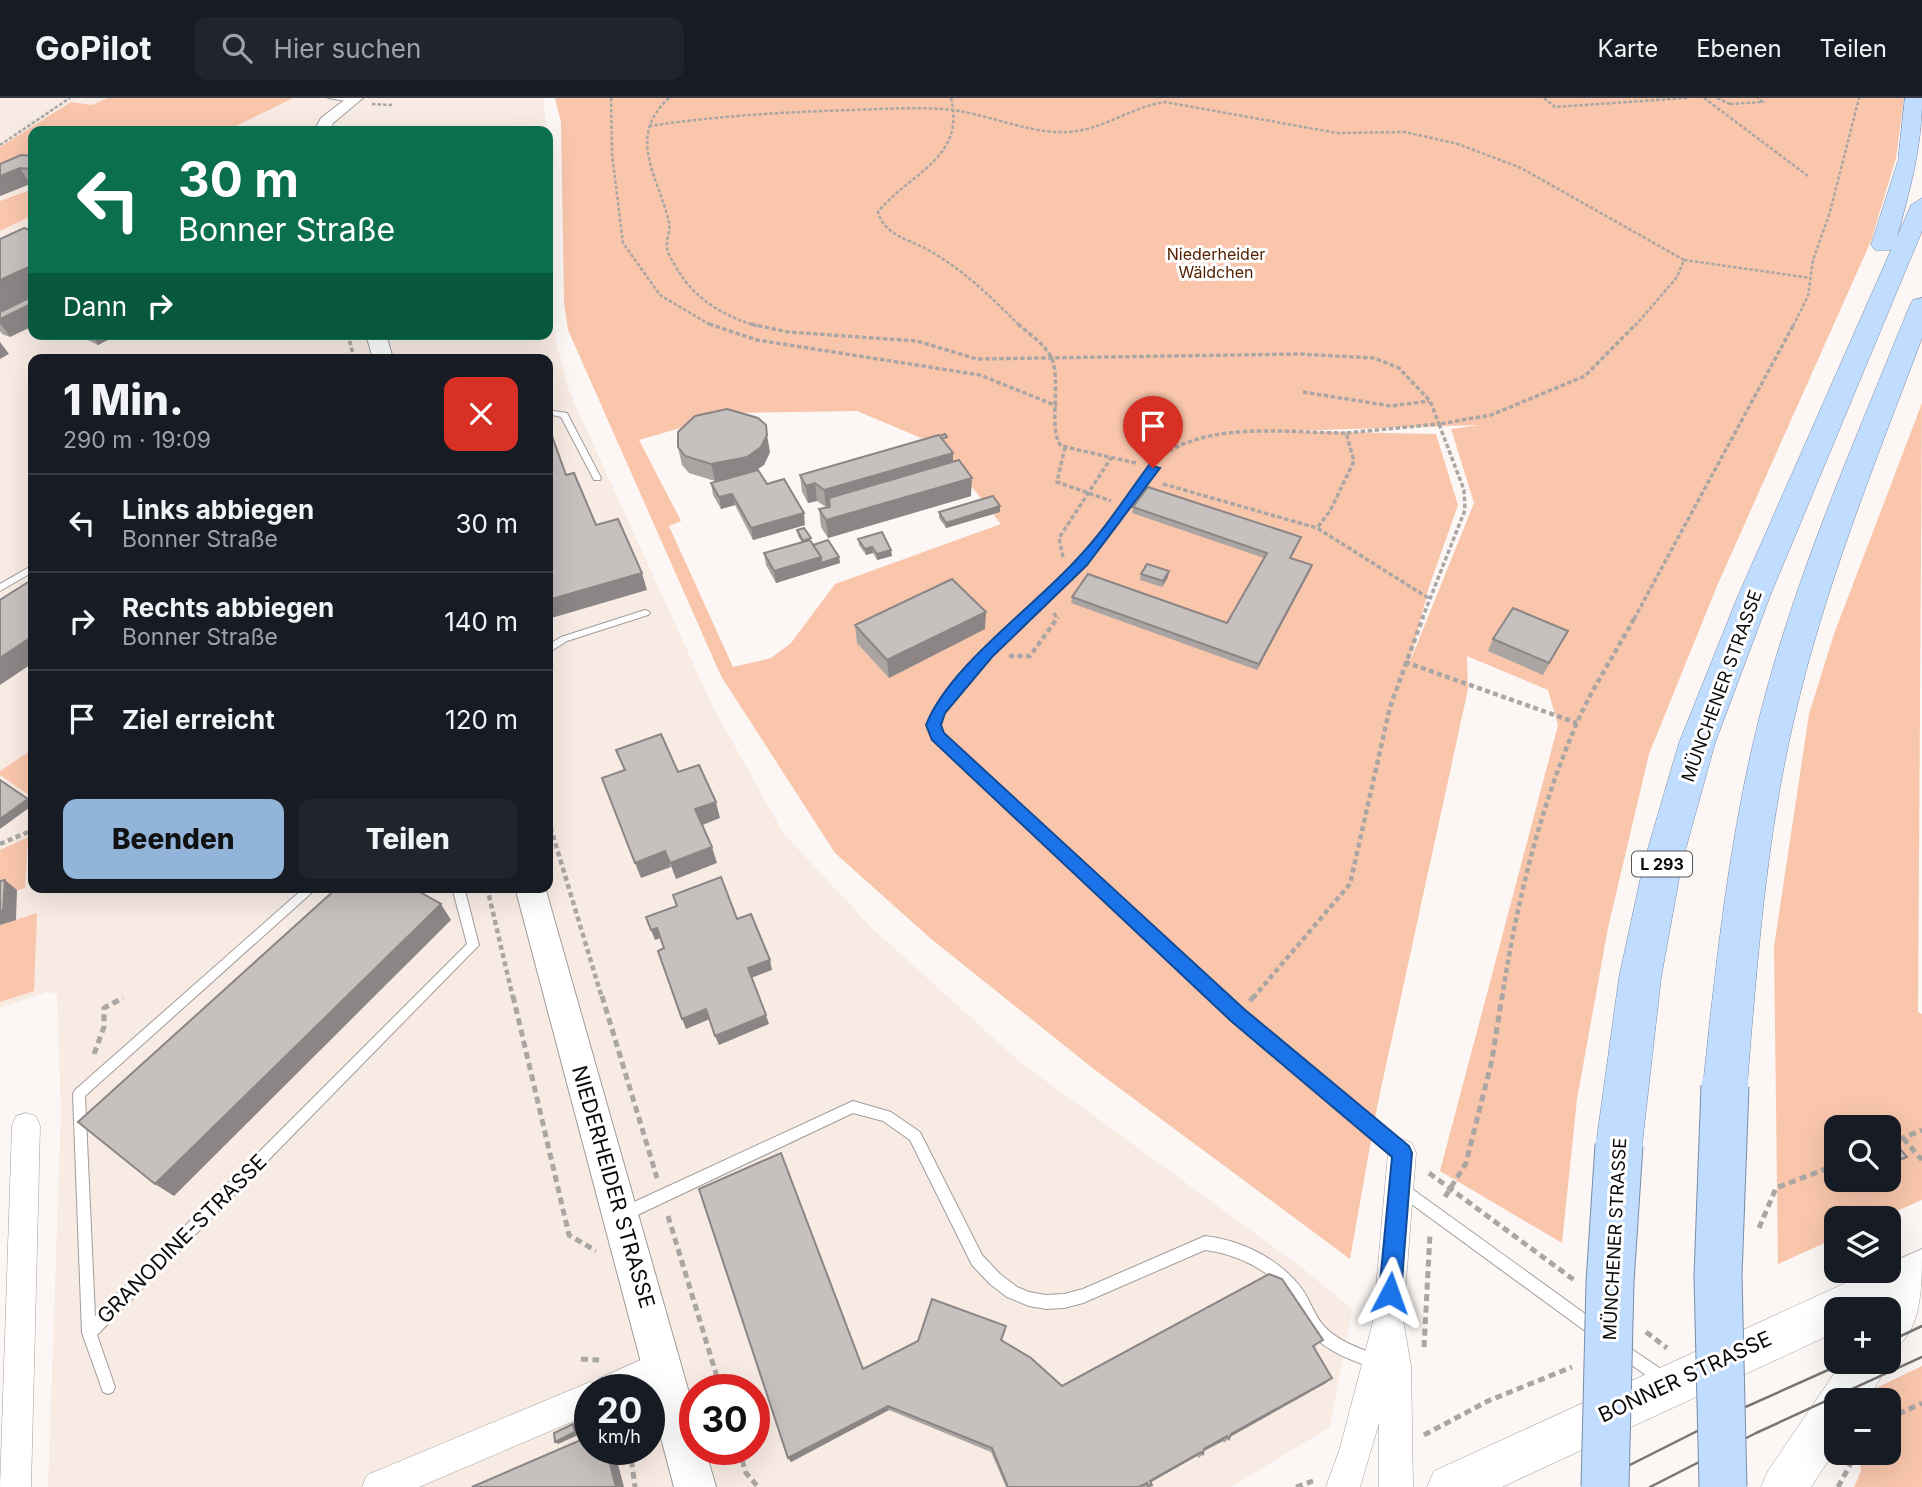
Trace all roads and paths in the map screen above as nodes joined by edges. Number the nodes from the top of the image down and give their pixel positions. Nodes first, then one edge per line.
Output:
1 (70, 98) edge
2 (331, 98) edge
3 (611, 98) edge
4 (669, 98) edge
5 (951, 98) edge
6 (1544, 98) edge
7 (1687, 98) edge
8 (1704, 98) edge
9 (1717, 98) edge
10 (1758, 98) edge
11 (1859, 98) edge
12 (1915, 98) edge
13 (355, 99) edge
14 (374, 104) dead end
15 (392, 106) dead end
16 (956, 110) junction
17 (28, 126) edge
18 (28, 126) edge
19 (324, 126) edge
20 (649, 126) junction
21 (0, 145) edge
22 (1808, 176) dead end
23 (1922, 205) edge
24 (1684, 260) junction
25 (1811, 278) junction
26 (1919, 317) edge
27 (1051, 356) junction
28 (1303, 392) dead end
29 (1430, 401) junction
30 (1057, 407) junction
31 (553, 413) edge
32 (1439, 424) junction
33 (1346, 433) junction
34 (1065, 447) junction
35 (1111, 458) junction
36 (1153, 468) junction
37 (597, 478) dead end
38 (1805, 478) junction
39 (1145, 479) junction
40 (1088, 493) junction
41 (1125, 505) junction
42 (1317, 528) junction
43 (28, 571) edge
44 (1072, 572) junction
45 (0, 588) edge
46 (1430, 599) junction
47 (645, 613) dead end
48 (553, 647) edge
49 (1405, 662) junction
50 (1577, 723) junction
51 (28, 832) edge
52 (553, 836) edge
53 (0, 844) edge
54 (306, 893) edge
55 (460, 893) edge
56 (488, 893) edge
57 (532, 893) edge
58 (123, 998) dead end
59 (1238, 1015) junction
60 (103, 1030) dead end
61 (26, 1126) dead end
62 (1922, 1130) edge
63 (1903, 1138) joint
64 (1402, 1153) junction
65 (1922, 1160) edge
66 (1398, 1185) junction
67 (1451, 1189) junction
68 (662, 1196) junction
69 (622, 1215) junction
70 (1430, 1224) dead end
71 (569, 1235) dead end
72 (1922, 1270) edge
73 (1584, 1287) dead end
74 (1922, 1289) edge
75 (1901, 1316) edge
76 (1388, 1320) junction
77 (1640, 1327) dead end
78 (89, 1333) junction
79 (1620, 1348) junction
80 (1424, 1352) dead end
81 (580, 1359) dead end
82 (599, 1360) dead end
83 (1375, 1362) junction
84 (663, 1366) junction
85 (645, 1374) edge
86 (716, 1374) edge
87 (1684, 1378) junction
88 (108, 1387) dead end
89 (1922, 1403) edge
90 (574, 1405) edge
91 (1901, 1413) edge
92 (1422, 1423) dead end
93 (1824, 1427) edge
94 (1423, 1436) junction
95 (1414, 1439) dead end
96 (632, 1465) edge
97 (744, 1465) edge
98 (1850, 1465) edge
99 (14, 1487) edge
100 (379, 1487) edge
101 (635, 1487) edge
102 (695, 1487) edge
103 (758, 1487) edge
104 (1343, 1487) edge
105 (1396, 1487) edge
106 (1450, 1487) edge
107 (1605, 1487) edge
108 (1723, 1487) edge
109 (1784, 1487) edge
110 (1838, 1487) edge

1 - 18 path
2 - 13 lane
3 - 30 path
4 - 20 path
5 - 16 path
6 - 7 path
8 - 22 path
9 - 10 path
11 - 25 path
12 - 38 highway
13 - 19 street
14 - 15 path
16 - 20 path
16 - 24 path
16 - 27 path
17 - 21 path
20 - 27 path
23 - 38 highway, MÜNCHENER STRASSE / L 293
24 - 25 path
24 - 32 path
25 - 50 path
26 - 108 highway, bridge
27 - 29 path
27 - 30 path
28 - 29 path
29 - 32 path
30 - 34 path
31 - 37 lane
32 - 33 path
32 - 46 path
33 - 36 path
33 - 42 path
34 - 35 path
34 - 40 path
35 - 36 path
35 - 40 path
36 - 39 lane
38 - 107 highway, MÜNCHENER STRASSE / L 293, bridge
39 - 41 lane
39 - 42 path
40 - 41 path
40 - 44 path
41 - 44 lane
42 - 46 path
43 - 45 lane
44 - 59 lane
46 - 49 path
47 - 48 lane
49 - 50 path
49 - 59 path
50 - 67 path
51 - 53 path
52 - 68 path
54 - 78 lane, GRANODINE-STRASSE
55 - 78 lane, GRANODINE-STRASSE
56 - 71 path
57 - 69 street, NIEDERHEIDER STRASSE
58 - 60 path
59 - 64 lane
61 - 99 street
62 - 63 path
63 - 65 path
64 - 66 street
64 - 67 path
66 - 76 street
66 - 79 lane
67 - 73 path
68 - 69 lane
68 - 83 lane
68 - 86 path
69 - 84 street, NIEDERHEIDER STRASSE
70 - 80 path
72 - 87 main road, BONNER STRASSE
74 - 75 main road
76 - 83 street
76 - 105 street
77 - 79 path
78 - 88 lane
79 - 87 lane
79 - 94 path
81 - 82 path
83 - 104 street
84 - 85 street
84 - 102 street, NIEDERHEIDER STRASSE
87 - 106 main road, BONNER STRASSE
89 - 91 path
90 - 100 street
92 - 94 path
93 - 109 main road
94 - 95 path
96 - 101 path
97 - 103 path
98 - 110 path

